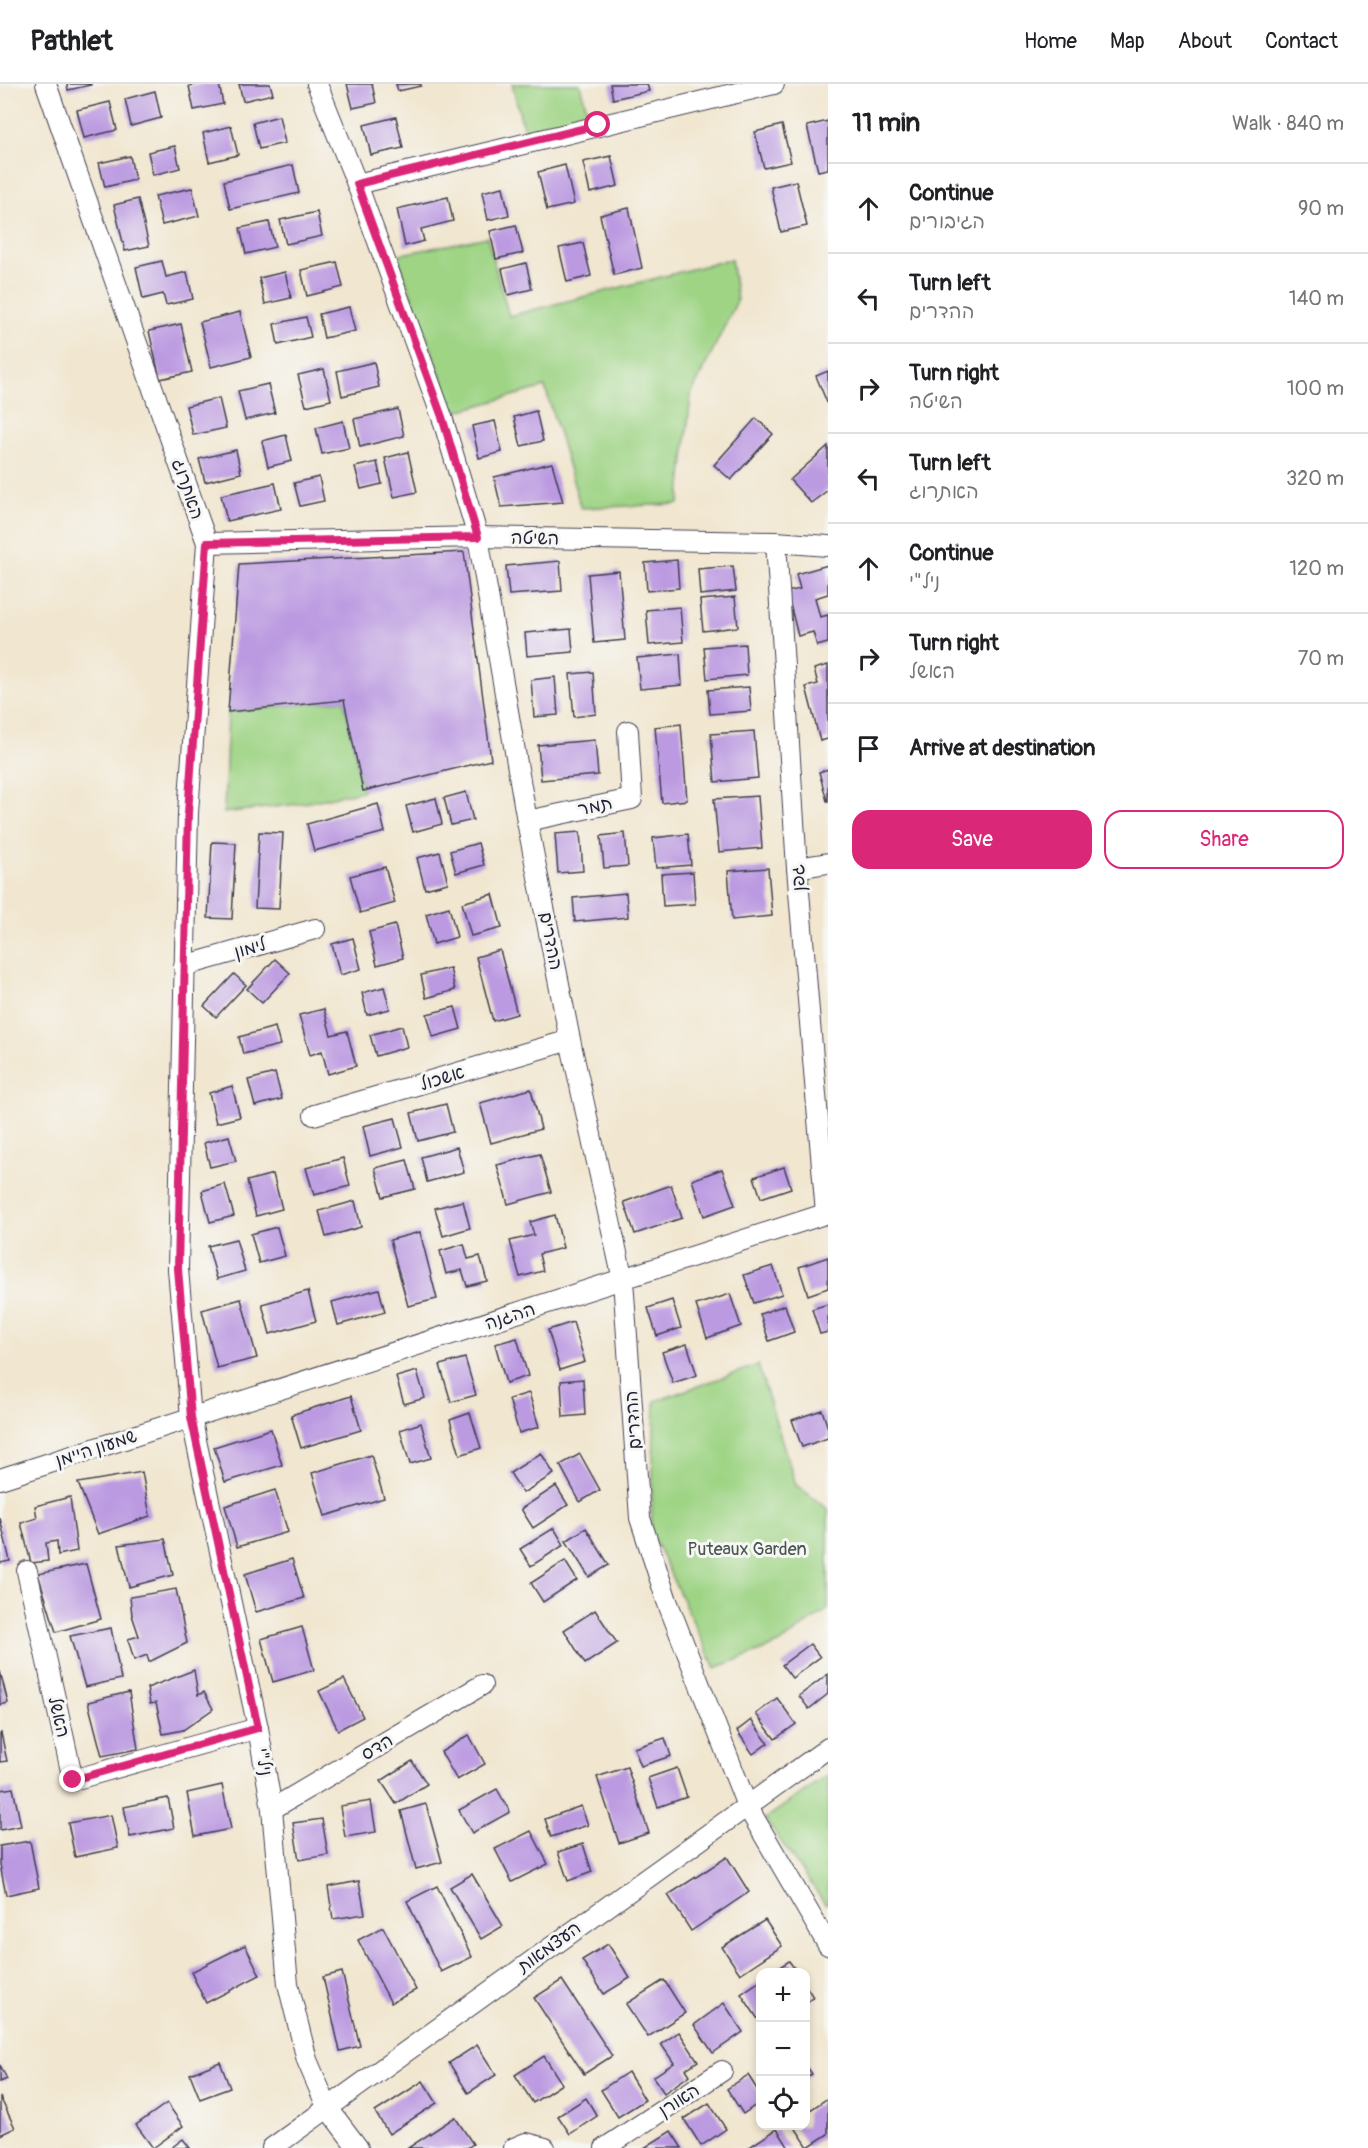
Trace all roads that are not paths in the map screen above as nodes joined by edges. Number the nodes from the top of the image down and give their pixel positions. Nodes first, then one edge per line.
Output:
1 (46, 84) edge
2 (317, 84) edge
3 (774, 84) edge
4 (357, 184) junction
5 (478, 537) junction
6 (776, 542) junction
7 (207, 543) junction
8 (828, 546) edge
9 (628, 731) dead end
10 (527, 821) junction
11 (828, 863) edge
12 (797, 868) junction
13 (315, 929) dead end
14 (184, 966) junction
15 (570, 1040) junction
16 (314, 1116) dead end
17 (827, 1214) edge
18 (623, 1280) junction
19 (191, 1417) junction
20 (0, 1479) edge
21 (27, 1571) dead end
22 (482, 1685) dead end
23 (258, 1728) junction
24 (828, 1748) edge
25 (747, 1806) junction
26 (272, 1809) junction
27 (828, 1945) edge
28 (722, 2071) dead end
29 (327, 2107) junction
30 (272, 2148) edge
31 (358, 2148) edge
32 (514, 2148) edge
33 (545, 2148) edge
34 (605, 2148) edge

1 - 7 street, האתרוג
2 - 4 street, ההדרים
3 - 4 street
4 - 5 street, ההדרים
5 - 6 street, השיטה
5 - 7 street, השיטה
5 - 10 street, ההדרים
6 - 8 street, השיטה
6 - 12 street, גפן
7 - 14 street, האתרוג
9 - 10 street, תמר
10 - 15 street, ההדרים
11 - 12 street
12 - 17 street, גפן
13 - 14 street, לימון
14 - 19 street, האתרוג
15 - 16 street, אשכול
15 - 18 street, ההדרים
17 - 18 street, ההגנה
18 - 19 street, ההגנה
18 - 25 street, ההדרים
19 - 20 street, שמעון היימן
19 - 23 street, ניל"י
21 - 23 street, האשל
22 - 26 street, הדס
23 - 26 street, ניל"י
24 - 25 street, העצמאות
25 - 27 street, ההדרים
25 - 29 street, העצמאות
26 - 29 street, ניל"י
28 - 34 street, האורן
29 - 30 street, העצמאות
29 - 31 street, ניל"י
32 - 33 street

